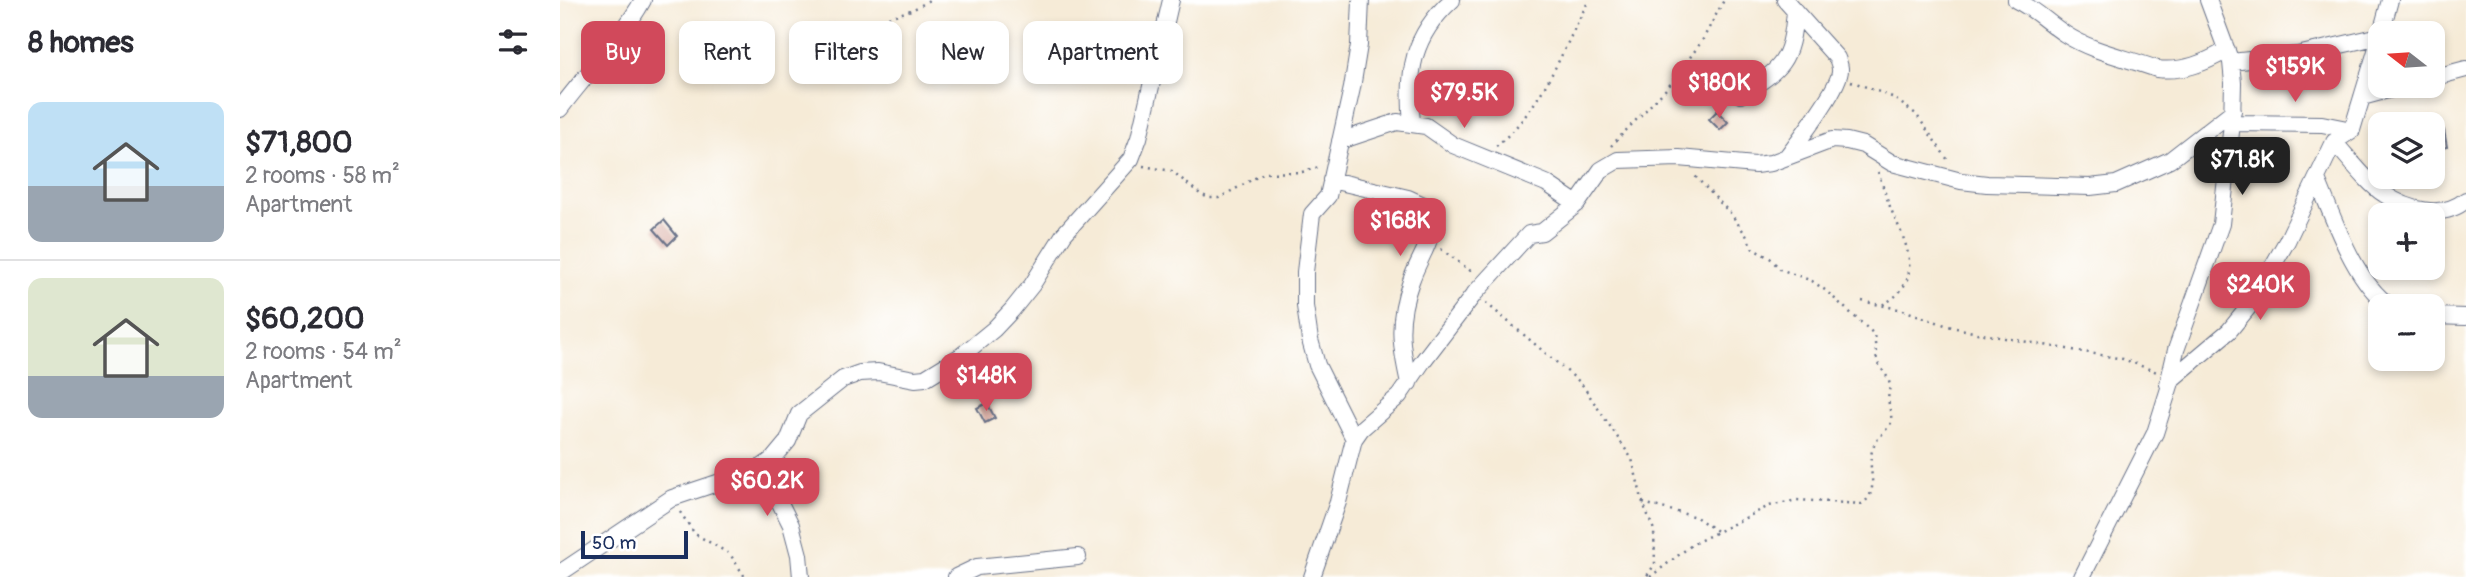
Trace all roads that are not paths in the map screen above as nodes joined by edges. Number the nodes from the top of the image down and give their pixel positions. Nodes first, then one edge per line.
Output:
1 (643, 0) edge
2 (1171, 0) edge
3 (1361, 0) edge
4 (1452, 0) edge
5 (2016, 0) edge
6 (2208, 0) edge
7 (2390, 0) edge
8 (1790, 5) edge
9 (2384, 21) edge
10 (2368, 39) edge
11 (2229, 56) junction
12 (2464, 74) edge
13 (2445, 76) edge
14 (2368, 77) edge
15 (1740, 95) dead end
16 (2368, 95) edge
17 (2362, 97) junction
18 (560, 109) edge
19 (2233, 117) junction
20 (1412, 123) junction
21 (2352, 130) junction
22 (1340, 141) junction
23 (2334, 142) junction
24 (1786, 158) junction
25 (2317, 179) junction
26 (1331, 180) junction
27 (2466, 200) edge
28 (1577, 204) junction
29 (2376, 294) edge
30 (2445, 316) edge
31 (2466, 317) edge
32 (1409, 383) junction
33 (2168, 386) junction
34 (1354, 439) junction
35 (773, 459) junction
36 (1078, 557) dead end
37 (560, 573) edge
38 (801, 577) edge
39 (956, 577) edge
40 (1312, 577) edge
41 (2082, 577) edge

1 - 18 street
2 - 35 street
3 - 22 street
4 - 20 street
5 - 11 street
6 - 11 street
7 - 9 street
8 - 15 street
8 - 24 street
10 - 11 street
11 - 19 street
12 - 13 street
14 - 17 street
16 - 17 street
17 - 21 street
19 - 21 street
19 - 24 street
19 - 33 street
20 - 22 street
20 - 28 street
21 - 23 street
22 - 26 street
23 - 25 street
23 - 27 street
24 - 28 street
25 - 29 street
25 - 33 street
26 - 32 street
26 - 34 street
28 - 32 street
30 - 31 street
32 - 34 street
33 - 41 street
34 - 40 street
35 - 37 street
35 - 38 street
36 - 39 street

